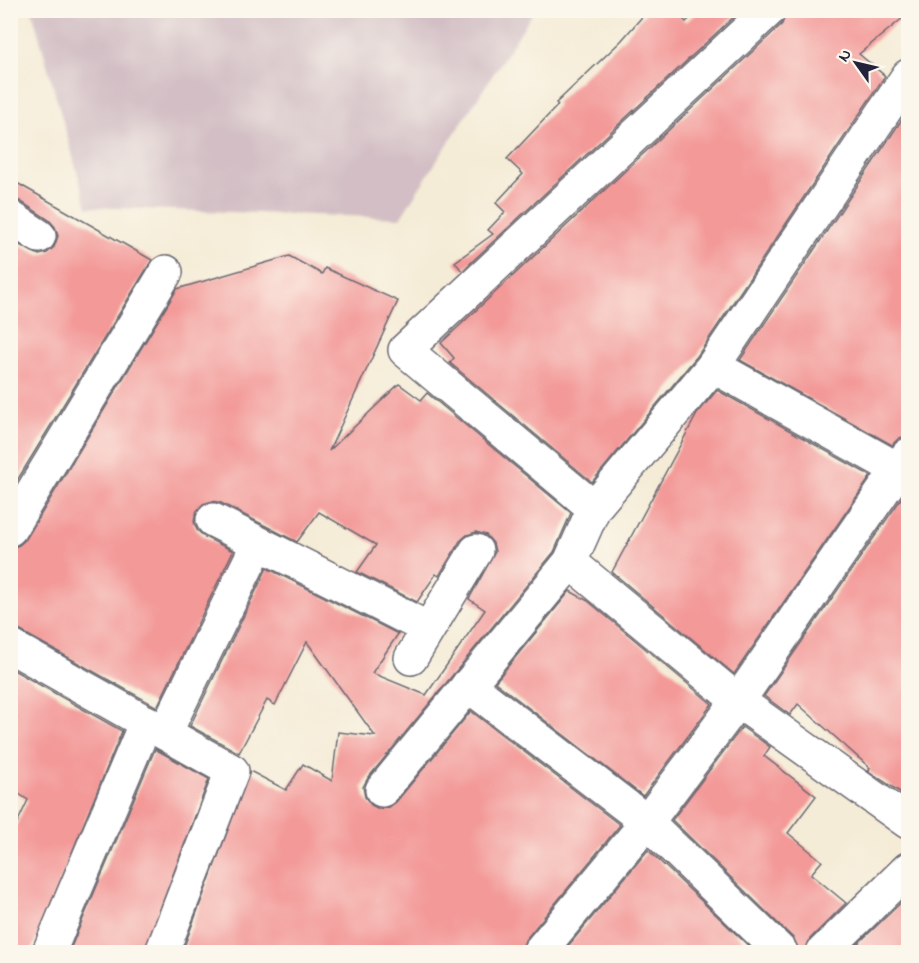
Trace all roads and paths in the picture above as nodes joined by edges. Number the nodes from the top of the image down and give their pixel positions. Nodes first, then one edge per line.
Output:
1 (769, 10) edge
2 (909, 76) edge
3 (10, 217) edge
4 (39, 236) dead end
5 (166, 272) dead end
6 (712, 366) junction
7 (905, 466) edge
8 (594, 508) junction
9 (213, 520) dead end
10 (10, 528) edge
11 (258, 544) junction
12 (476, 551) dead end
13 (570, 562) junction
14 (427, 628) junction
15 (10, 646) edge
16 (411, 658) dead end
17 (468, 685) junction
18 (738, 701) junction
19 (156, 728) junction
20 (381, 790) dead end
21 (646, 822) junction
22 (909, 822) edge
23 (909, 869) edge
24 (49, 952) edge
25 (162, 952) edge
26 (539, 952) edge
27 (781, 952) edge
28 (823, 952) edge

1 - 8 street
2 - 6 street
3 - 4 street
5 - 10 street
6 - 7 street
6 - 8 street
7 - 18 street
8 - 13 street
9 - 11 street
11 - 14 street
11 - 19 street
12 - 14 street
13 - 17 street
13 - 18 street
14 - 16 street
15 - 19 street
17 - 20 street
17 - 21 street
18 - 21 street
18 - 22 street
19 - 24 street
19 - 25 street
21 - 26 street
21 - 27 street
23 - 28 street

